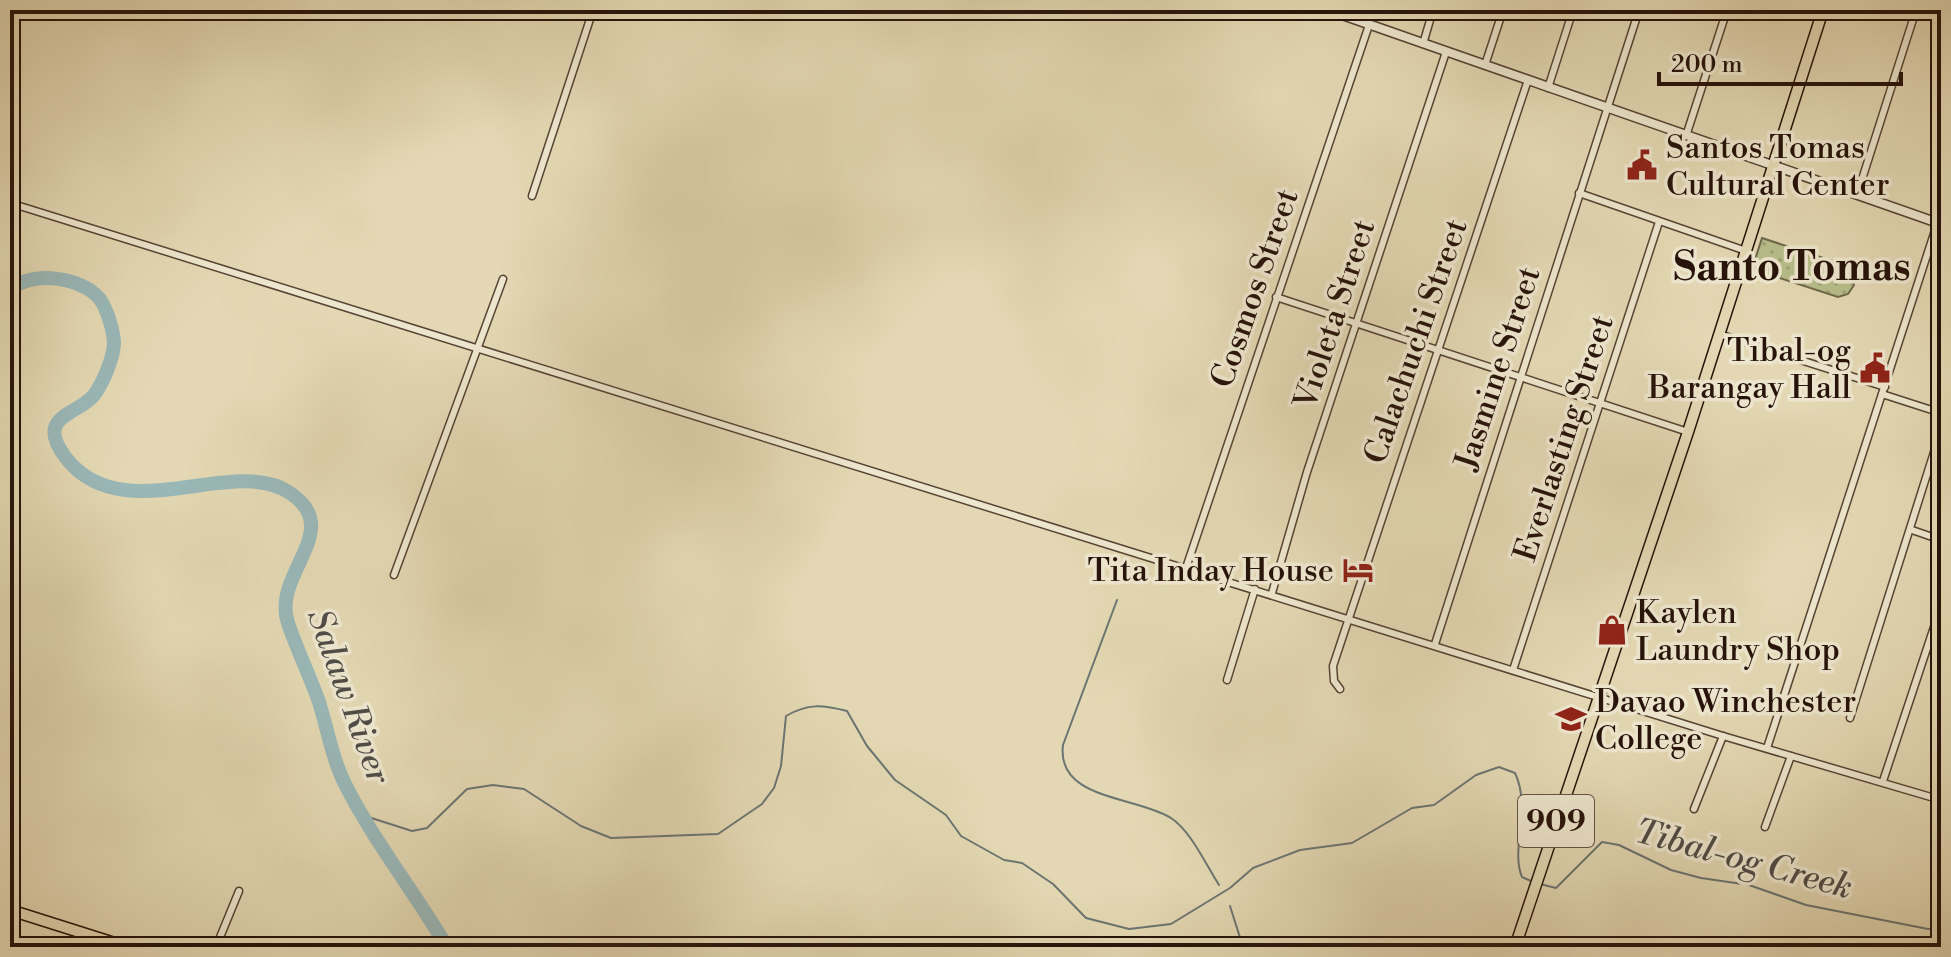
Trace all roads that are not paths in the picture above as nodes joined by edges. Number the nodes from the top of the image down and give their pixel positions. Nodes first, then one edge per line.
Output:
1 (593, 10) edge
2 (1328, 10) edge
3 (1362, 10) edge
4 (1433, 10) edge
5 (1503, 10) edge
6 (1573, 10) edge
7 (1639, 10) edge
8 (1727, 10) edge
9 (1823, 10) edge
10 (1916, 10) edge
11 (1358, 21) junction
12 (1369, 25) junction
13 (1423, 44) junction
14 (1446, 52) junction
15 (1485, 65) junction
16 (1528, 80) junction
17 (1548, 88) junction
18 (1607, 108) junction
19 (1686, 136) junction
20 (1773, 167) junction
21 (1579, 193) junction
22 (1857, 195) junction
23 (532, 196) dead end
24 (10, 203) edge
25 (1941, 212) edge
26 (1659, 222) junction
27 (1939, 224) edge
28 (1746, 251) junction
29 (503, 279) dead end
30 (1276, 297) junction
31 (1356, 324) junction
32 (1719, 334) junction
33 (477, 348) junction
34 (1437, 350) junction
35 (1519, 376) junction
36 (1884, 391) junction
37 (1601, 403) junction
38 (1941, 413) edge
39 (1941, 430) edge
40 (1688, 432) junction
41 (1912, 530) junction
42 (1941, 540) edge
43 (1186, 568) junction
44 (394, 575) dead end
45 (1255, 589) junction
46 (1272, 593) junction
47 (1941, 606) edge
48 (1350, 617) junction
49 (1435, 644) junction
50 (1513, 670) junction
51 (1227, 680) dead end
52 (1340, 689) dead end
53 (1598, 696) junction
54 (1850, 718) dead end
55 (1723, 736) junction
56 (1767, 748) junction
57 (1791, 756) junction
58 (1883, 781) junction
59 (1940, 797) edge
60 (1694, 809) dead end
61 (1765, 827) dead end
62 (239, 891) dead end
63 (10, 910) edge
64 (127, 947) edge
65 (216, 947) edge
66 (1515, 947) edge

1 - 23 street
2 - 11 street
3 - 11 street
4 - 13 street
5 - 15 street
6 - 17 street
7 - 18 street, Jasmine Street
8 - 19 street
9 - 20 main road, 909
10 - 22 street
11 - 12 street
12 - 13 street
12 - 30 street, Cosmos Street
13 - 14 street
14 - 15 street
14 - 31 street, Violeta Street
15 - 16 street
16 - 17 street
16 - 34 street, Calachuchi Street
17 - 18 street
18 - 19 street
18 - 21 street, Jasmine Street
19 - 20 street
20 - 22 street
20 - 28 main road, 909
21 - 26 street
21 - 35 street, Jasmine Street
22 - 27 street
24 - 33 street
25 - 27 street
26 - 28 street
26 - 37 street, Everlasting Street
27 - 36 street
28 - 32 main road, 909
29 - 33 street
30 - 31 street
30 - 43 street, Cosmos Street
31 - 34 street
31 - 46 street, Violeta Street
32 - 36 street
32 - 40 main road, 909
33 - 43 street
33 - 44 street
34 - 35 street
34 - 48 street, Calachuchi Street
35 - 37 street
35 - 49 street, Jasmine Street
36 - 38 street
36 - 56 street
37 - 40 street
37 - 50 street, Everlasting Street
39 - 41 street
40 - 53 main road, 909
41 - 42 street
41 - 54 street
43 - 45 street
45 - 46 street
45 - 51 street
46 - 48 street
47 - 58 street
48 - 49 street
48 - 52 street, Calachuchi Street
49 - 50 street
50 - 53 street
53 - 55 street
53 - 66 main road, 909
55 - 56 street
55 - 60 street
56 - 57 street
57 - 58 street
57 - 61 street
58 - 59 street
62 - 65 street
63 - 64 main road

